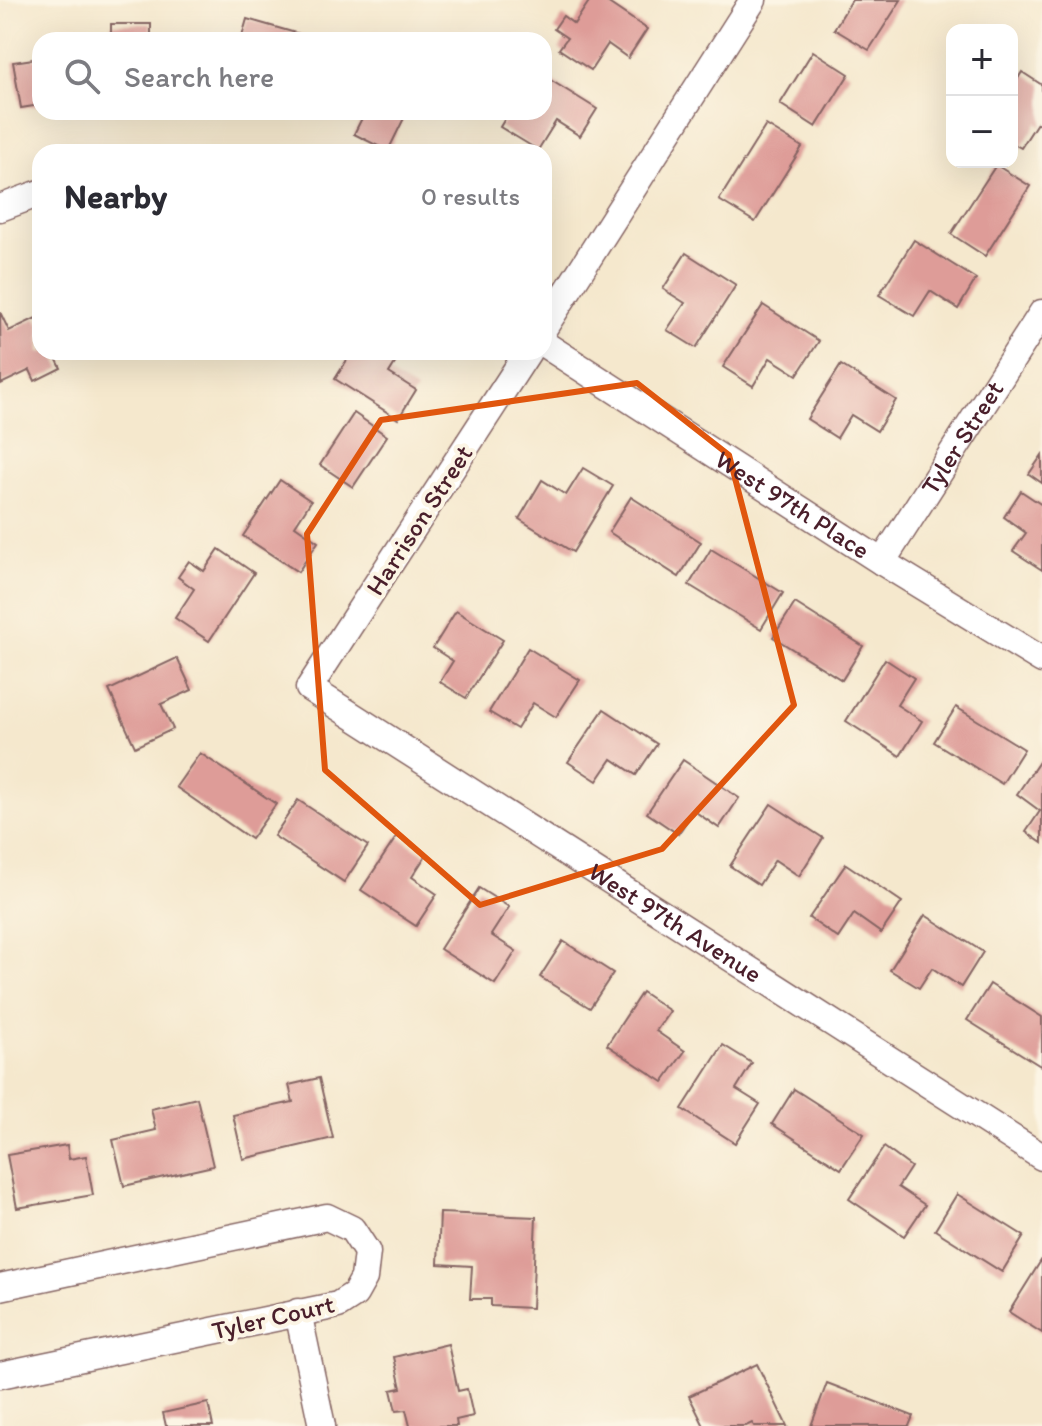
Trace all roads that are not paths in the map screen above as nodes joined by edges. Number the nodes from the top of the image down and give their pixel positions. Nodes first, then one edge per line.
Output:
1 (753, 0) edge
2 (32, 196) edge
3 (0, 208) edge
4 (1042, 313) edge
5 (552, 315) edge
6 (552, 349) edge
7 (523, 360) edge
8 (882, 562) junction
9 (1042, 660) edge
10 (309, 688) joint
11 (1042, 1157) edge
12 (0, 1287) edge
13 (298, 1312) junction
14 (0, 1375) edge
15 (322, 1426) edge

1 - 5 street
2 - 3 street
4 - 8 street, Tyler Street
6 - 8 street, West 97th Place
7 - 10 street, Harrison Street
8 - 9 street, West 97th Place
10 - 11 street, West 97th Avenue
12 - 13 street, Tyler Court
13 - 14 street, Tyler Court
13 - 15 street

